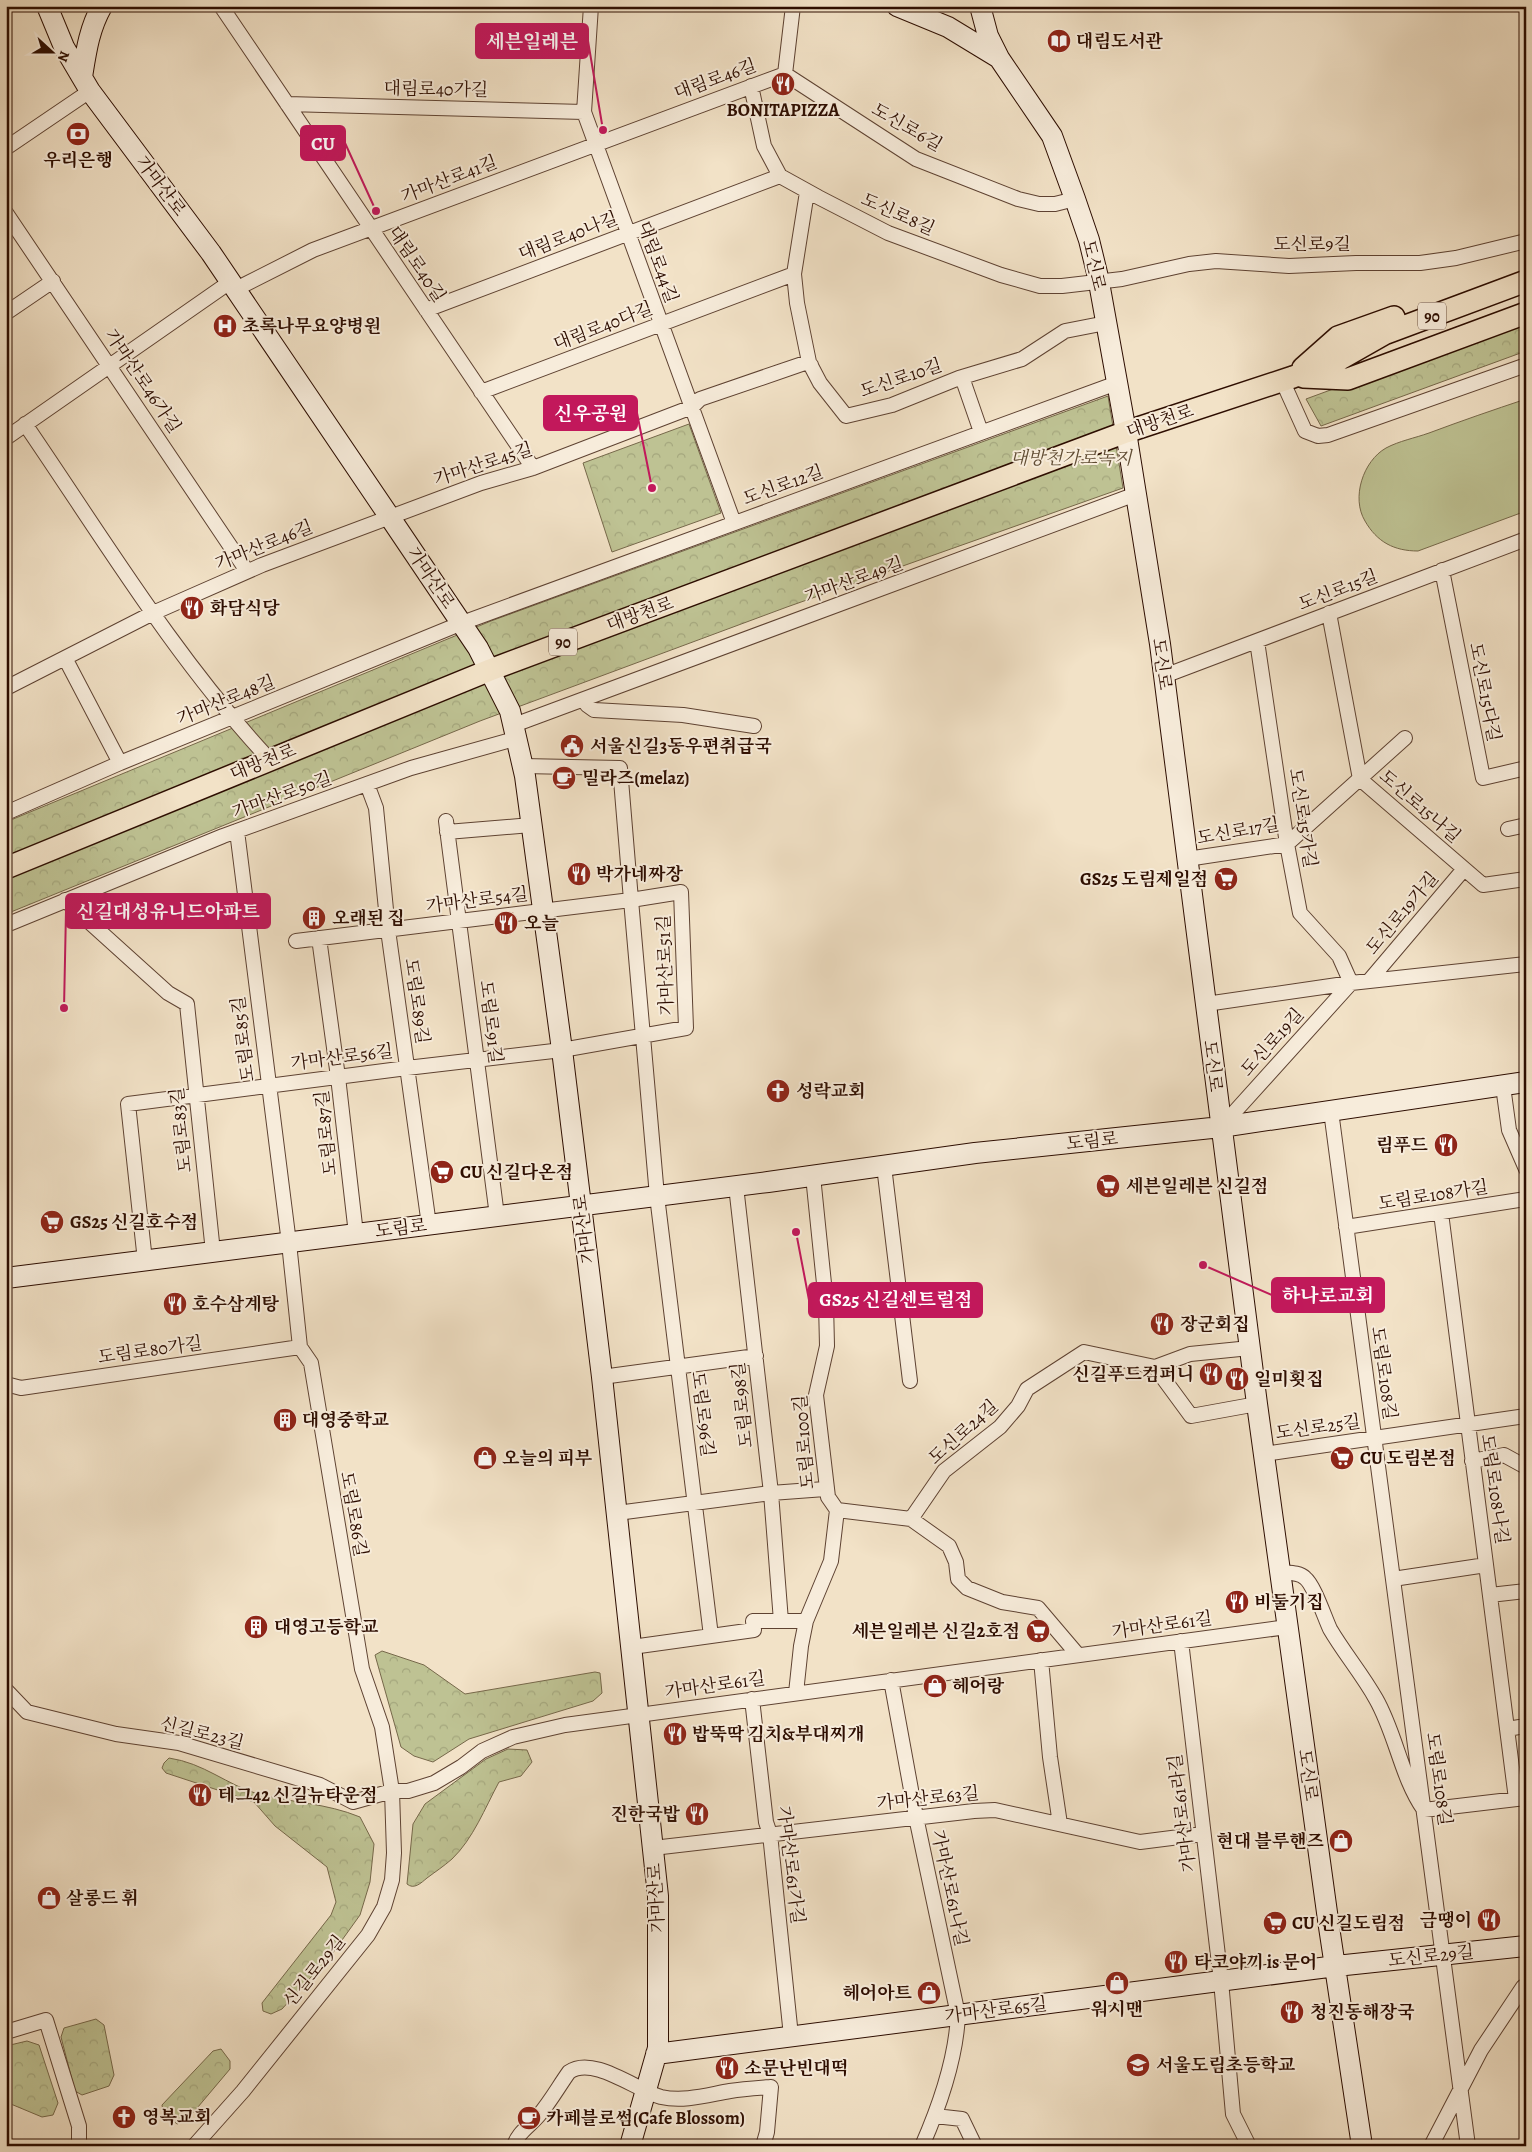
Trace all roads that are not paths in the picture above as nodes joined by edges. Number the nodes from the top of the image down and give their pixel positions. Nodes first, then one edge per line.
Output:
1 (47, 6) edge
2 (102, 6) edge
3 (221, 6) edge
4 (591, 6) edge
5 (793, 6) edge
6 (897, 6) edge
7 (980, 6) edge
8 (999, 58) junction
9 (785, 74) junction
10 (86, 84) junction
11 (751, 86) junction
12 (287, 104) junction
13 (584, 112) junction
14 (596, 144) junction
15 (6, 148) edge
16 (780, 176) junction
17 (807, 192) junction
18 (1075, 199) junction
19 (6, 213) edge
20 (371, 229) junction
21 (628, 234) junction
22 (1526, 241) edge
23 (1526, 270) edge
24 (794, 274) junction
25 (53, 281) junction
26 (1526, 281) edge
27 (1098, 282) junction
28 (233, 286) junction
29 (1526, 300) edge
30 (426, 310) junction
31 (6, 313) edge
32 (1526, 313) edge
33 (1106, 323) junction
34 (661, 324) junction
35 (1340, 358) junction
36 (811, 365) junction
37 (1526, 365) edge
38 (110, 366) junction
39 (959, 378) junction
40 (1287, 378) junction
41 (1117, 383) junction
42 (481, 392) junction
43 (692, 407) junction
44 (26, 424) junction
45 (981, 432) junction
46 (1126, 432) junction
47 (6, 438) edge
48 (533, 468) junction
49 (1136, 494) junction
50 (390, 516) junction
51 (734, 523) junction
52 (1526, 539) edge
53 (1442, 570) junction
54 (247, 571) junction
55 (154, 613) junction
56 (1329, 613) junction
57 (462, 623) junction
58 (1257, 641) junction
59 (65, 658) junction
60 (490, 670) junction
61 (1164, 676) junction
62 (6, 688) edge
63 (584, 700) junction
64 (231, 718) junction
65 (754, 726) dead end
66 (516, 731) junction
67 (1406, 738) dead end
68 (269, 759) junction
69 (120, 764) junction
70 (523, 766) junction
71 (1526, 768) edge
72 (1360, 779) junction
73 (367, 784) junction
74 (6, 813) edge
75 (531, 825) junction
76 (1526, 825) edge
77 (1508, 829) dead end
78 (237, 831) junction
79 (1287, 844) junction
80 (1187, 859) junction
81 (6, 868) edge
82 (1464, 869) junction
83 (1526, 879) edge
84 (64, 900) junction
85 (631, 900) junction
86 (542, 911) junction
87 (459, 921) junction
88 (6, 925) edge
89 (388, 930) junction
90 (319, 938) junction
91 (296, 941) dead end
92 (1526, 964) edge
93 (1369, 981) junction
94 (1352, 983) junction
95 (1206, 1004) junction
96 (643, 1035) junction
97 (562, 1050) junction
98 (477, 1060) junction
99 (407, 1068) junction
100 (338, 1077) junction
101 (1526, 1082) edge
102 (268, 1086) junction
103 (1502, 1086) junction
104 (197, 1095) junction
105 (1331, 1111) junction
106 (1221, 1127) junction
107 (884, 1166) junction
108 (1526, 1168) edge
109 (813, 1176) junction
110 (736, 1186) junction
111 (657, 1196) junction
112 (1526, 1199) edge
113 (581, 1206) junction
114 (1440, 1213) junction
115 (497, 1216) junction
116 (429, 1225) junction
117 (1346, 1227) junction
118 (356, 1234) junction
119 (289, 1242) junction
120 (213, 1252) junction
121 (145, 1261) junction
122 (6, 1278) edge
123 (300, 1348) junction
124 (1250, 1348) junction
125 (756, 1356) junction
126 (678, 1367) junction
127 (1155, 1367) junction
128 (602, 1377) junction
129 (910, 1381) dead end
130 (6, 1384) edge
131 (1257, 1404) junction
132 (1526, 1416) edge
133 (1467, 1424) junction
134 (1374, 1438) junction
135 (1264, 1454) junction
136 (1472, 1461) junction
137 (1526, 1467) edge
138 (825, 1489) junction
139 (771, 1493) junction
140 (695, 1503) junction
141 (837, 1510) junction
142 (617, 1513) junction
143 (912, 1519) junction
144 (1486, 1565) junction
145 (1280, 1572) junction
146 (1393, 1580) junction
147 (1526, 1591) edge
148 (1490, 1595) junction
149 (780, 1621) junction
150 (806, 1621) junction
151 (1287, 1627) junction
152 (711, 1636) junction
153 (1181, 1641) junction
154 (632, 1648) junction
155 (1078, 1655) junction
156 (1041, 1660) junction
157 (891, 1680) junction
158 (6, 1690) edge
159 (796, 1693) junction
160 (752, 1699) junction
161 (639, 1715) junction
162 (1526, 1726) edge
163 (1507, 1729) junction
164 (392, 1791) junction
165 (1521, 1798) edge
166 (1424, 1810) junction
167 (916, 1817) junction
168 (1060, 1824) junction
169 (770, 1834) junction
170 (1203, 1834) junction
171 (653, 1848) junction
172 (1526, 1946) edge
173 (1443, 1955) junction
174 (1336, 1966) junction
175 (1221, 1981) junction
176 (1526, 1985) edge
177 (958, 2015) junction
178 (6, 2032) edge
179 (791, 2036) junction
180 (656, 2054) junction
181 (1460, 2087) junction
182 (646, 2091) junction
183 (935, 2116) junction
184 (79, 2146) edge
185 (194, 2146) edge
186 (514, 2146) edge
187 (630, 2146) edge
188 (763, 2146) edge
189 (922, 2146) edge
190 (975, 2146) edge
191 (1248, 2146) edge
192 (1362, 2146) edge
193 (1431, 2146) edge
194 (1468, 2146) edge

1 - 10 main road, 가마산로
2 - 10 main road
3 - 12 street, 대림로40길
4 - 13 street, 대림로44길
5 - 9 street, 대림로46길
6 - 8 main road
7 - 8 main road, 도신로
8 - 18 main road, 도신로
9 - 11 street, 대림로46길
9 - 18 street, 도신로6길
10 - 15 street
10 - 28 main road, 가마산로
11 - 14 street, 대림로46길
11 - 16 street
12 - 13 street, 대림로40가길
12 - 20 street, 대림로40길
13 - 14 street, 대림로44길
14 - 20 street, 가마산로41길
14 - 21 street, 대림로44길
16 - 17 street, 도신로8길
16 - 21 street, 대림로40나길
17 - 24 street, 도신로10길
17 - 27 street, 도신로8길
18 - 27 main road, 도신로
19 - 25 street, 가마산로46가길
20 - 28 street, 가마산로41길
20 - 30 street, 대림로40길
21 - 30 street, 대림로40나길
21 - 34 street, 대림로44길
22 - 27 street, 도신로9길
23 - 40 main road
24 - 34 street, 대림로40다길
24 - 36 street, 도신로10길
25 - 31 street
25 - 38 street, 가마산로46가길
26 - 35 main road, 대방천로 / 90
27 - 33 main road, 도신로
28 - 38 street
28 - 50 main road, 가마산로
29 - 35 main road, 대방천로 / 90
30 - 42 street, 대림로40길
32 - 40 main road
33 - 39 street, 도신로10길
33 - 41 main road, 도신로
34 - 42 street, 대림로40다길
34 - 43 street, 대림로44길
35 - 40 main road, 대방천로 / 90
36 - 39 street, 도신로10길
36 - 43 street, 가마산로45길
37 - 40 street
38 - 44 street
38 - 54 street, 가마산로46가길
39 - 45 street
40 - 46 main road, 대방천로 / 90
41 - 45 street, 도신로12길
41 - 46 main road, 도신로
42 - 48 street, 대림로40길
43 - 48 street, 가마산로45길
43 - 51 street, 대림로44길
44 - 47 street
44 - 55 street
45 - 51 street, 도신로12길
46 - 49 main road, 도신로
46 - 60 main road, 대방천로 / 90
48 - 50 street, 가마산로45길
49 - 61 main road, 도신로
49 - 63 street, 가마산로49길
50 - 54 street, 가마산로46길
50 - 57 main road, 가마산로
51 - 57 street, 도신로12길
52 - 53 street, 도신로15길
53 - 56 street, 도신로15길
53 - 71 street, 도신로15다길
54 - 55 street, 가마산로46길
55 - 59 street, 가마산로46길
55 - 64 street
56 - 58 street, 도신로15길
56 - 72 street, 도신로15나길
57 - 60 main road, 가마산로
57 - 64 street, 가마산로48길
58 - 61 street, 도신로15길
58 - 79 street, 도신로15가길
59 - 62 street, 가마산로46길
59 - 69 street
60 - 66 main road, 가마산로
60 - 68 main road, 대방천로 / 90
61 - 80 main road, 도신로
63 - 65 street
63 - 66 street, 가마산로49길
64 - 68 street
64 - 69 street, 가마산로48길
66 - 70 main road, 가마산로
66 - 73 street, 가마산로50길
67 - 72 street, 도신로17길
68 - 81 main road, 대방천로 / 90
69 - 74 street, 가마산로48길
70 - 75 main road, 가마산로
70 - 85 street, 가마산로51길
72 - 79 street, 도신로17길
72 - 82 street, 도신로15나길
73 - 78 street, 가마산로50길
73 - 89 street, 도림로89길
75 - 86 main road, 가마산로
75 - 87 street, 도림로91길
76 - 77 street
78 - 84 street, 가마산로50길
78 - 102 street, 도림로85길
79 - 80 street, 도신로17길
79 - 94 street, 도신로15가길
80 - 95 main road, 도신로
82 - 83 street, 도신로15나길
82 - 93 street, 도신로19가길
84 - 88 street, 가마산로50길
84 - 104 street, 도림로83길
85 - 86 street
85 - 96 street, 가마산로51길
85 - 96 street, 가마산로51길
86 - 87 street, 가마산로54길
86 - 97 main road, 가마산로
87 - 89 street, 가마산로54길
87 - 98 street, 도림로91길
89 - 90 street, 가마산로54길
89 - 99 street, 도림로89길
90 - 91 street, 가마산로54길
90 - 100 street, 도림로87길
92 - 93 street, 도신로19길
93 - 94 street, 도신로19길
94 - 95 street, 도신로19길
94 - 106 street, 도신로19길
95 - 106 main road, 도신로
96 - 97 street
96 - 111 street
97 - 98 street, 가마산로56길
97 - 113 main road, 가마산로
98 - 99 street, 가마산로56길
98 - 115 street, 도림로91길
99 - 100 street, 가마산로56길
99 - 116 street, 도림로89길
100 - 102 street, 가마산로56길
100 - 118 street, 도림로87길
101 - 103 main road, 도림로
102 - 104 street, 가마산로56길
102 - 119 street, 도림로85길
103 - 105 main road, 도림로
103 - 108 street
104 - 120 street, 도림로83길
104 - 121 street, 가마산로56길
105 - 106 main road, 도림로
105 - 117 street, 도림로108길
106 - 107 main road, 도림로
106 - 124 main road, 도신로
107 - 109 main road, 도림로
107 - 129 street
109 - 110 main road, 도림로
109 - 138 street, 도림로100길
110 - 111 main road, 도림로
110 - 125 street, 도림로98길
111 - 113 main road, 도림로
111 - 126 street, 도림로96길
112 - 114 street, 도림로108가길
113 - 115 main road, 도림로
113 - 128 main road, 가마산로
114 - 117 street, 도림로108가길
114 - 133 street, 도림로108나길
115 - 116 main road, 도림로
116 - 118 main road, 도림로
117 - 134 street, 도림로108길
118 - 119 main road, 도림로
119 - 120 main road, 도림로
119 - 123 street, 도림로86길
120 - 121 main road, 도림로
121 - 122 main road, 도림로
123 - 130 street, 도림로80가길
123 - 164 street, 도림로86길
124 - 127 street
124 - 131 main road, 도신로
125 - 126 street
125 - 139 street, 도림로98길
126 - 128 street
126 - 140 street, 도림로96길
127 - 131 street
127 - 143 street, 도신로24길
128 - 142 main road, 가마산로
131 - 135 main road, 도신로
132 - 133 street, 도신로25길
133 - 134 street, 도신로25길
133 - 136 street, 도림로108나길
134 - 135 street, 도신로25길
134 - 146 street, 도림로108길
135 - 145 main road, 도신로
136 - 137 street
136 - 144 street, 도림로108나길
138 - 139 street
138 - 141 street, 도림로100길
139 - 140 street
139 - 149 street, 도림로98길
140 - 142 street
140 - 152 street, 도림로96길
141 - 143 street
141 - 150 street
142 - 154 main road, 가마산로
143 - 155 street
144 - 146 street
144 - 148 street, 도림로108나길
145 - 151 main road, 도신로
145 - 166 street
146 - 166 street, 도림로108길
147 - 148 street
148 - 163 street, 도림로108나길
149 - 150 street
149 - 152 street
150 - 159 street
151 - 153 street, 가마산로61길
151 - 174 main road, 도신로
152 - 154 street
153 - 155 street, 가마산로61길
153 - 170 street, 가마산로61라길
154 - 161 main road, 가마산로
155 - 156 street, 가마산로61길
156 - 157 street, 가마산로61길
156 - 168 street
157 - 159 street, 가마산로61길
157 - 167 street, 가마산로61나길
158 - 164 street, 신길로23길
159 - 160 street, 가마산로61길
160 - 161 street, 가마산로61길
160 - 169 street, 가마산로61가길
161 - 164 street, 신길로23길
161 - 171 main road, 가마산로
162 - 163 street
163 - 165 street, 도림로108나길
164 - 185 street, 신길로29길
165 - 166 street
166 - 173 street, 도림로108길
167 - 168 street, 가마산로63길
167 - 169 street, 가마산로63길
167 - 177 street, 가마산로61나길
168 - 170 street, 가마산로63길
169 - 171 street, 가마산로63길
169 - 179 street, 가마산로61가길
170 - 175 street, 가마산로61라길
171 - 180 main road, 가마산로
172 - 173 main road, 도신로29길
173 - 174 main road, 도신로29길
173 - 181 street, 도림로108길
174 - 175 main road, 가마산로65길
174 - 192 main road, 도신로
175 - 177 main road, 가마산로65길
175 - 191 street, 가마산로61라길
176 - 181 street
177 - 179 main road, 가마산로65길
177 - 183 street, 가마산로61나길
178 - 184 street
179 - 180 main road, 가마산로65길
180 - 182 main road, 가마산로
181 - 193 street
181 - 194 street, 도림로108길
182 - 186 street
182 - 187 main road, 가마산로
182 - 188 street
183 - 189 street, 가마산로61나길
183 - 190 street

